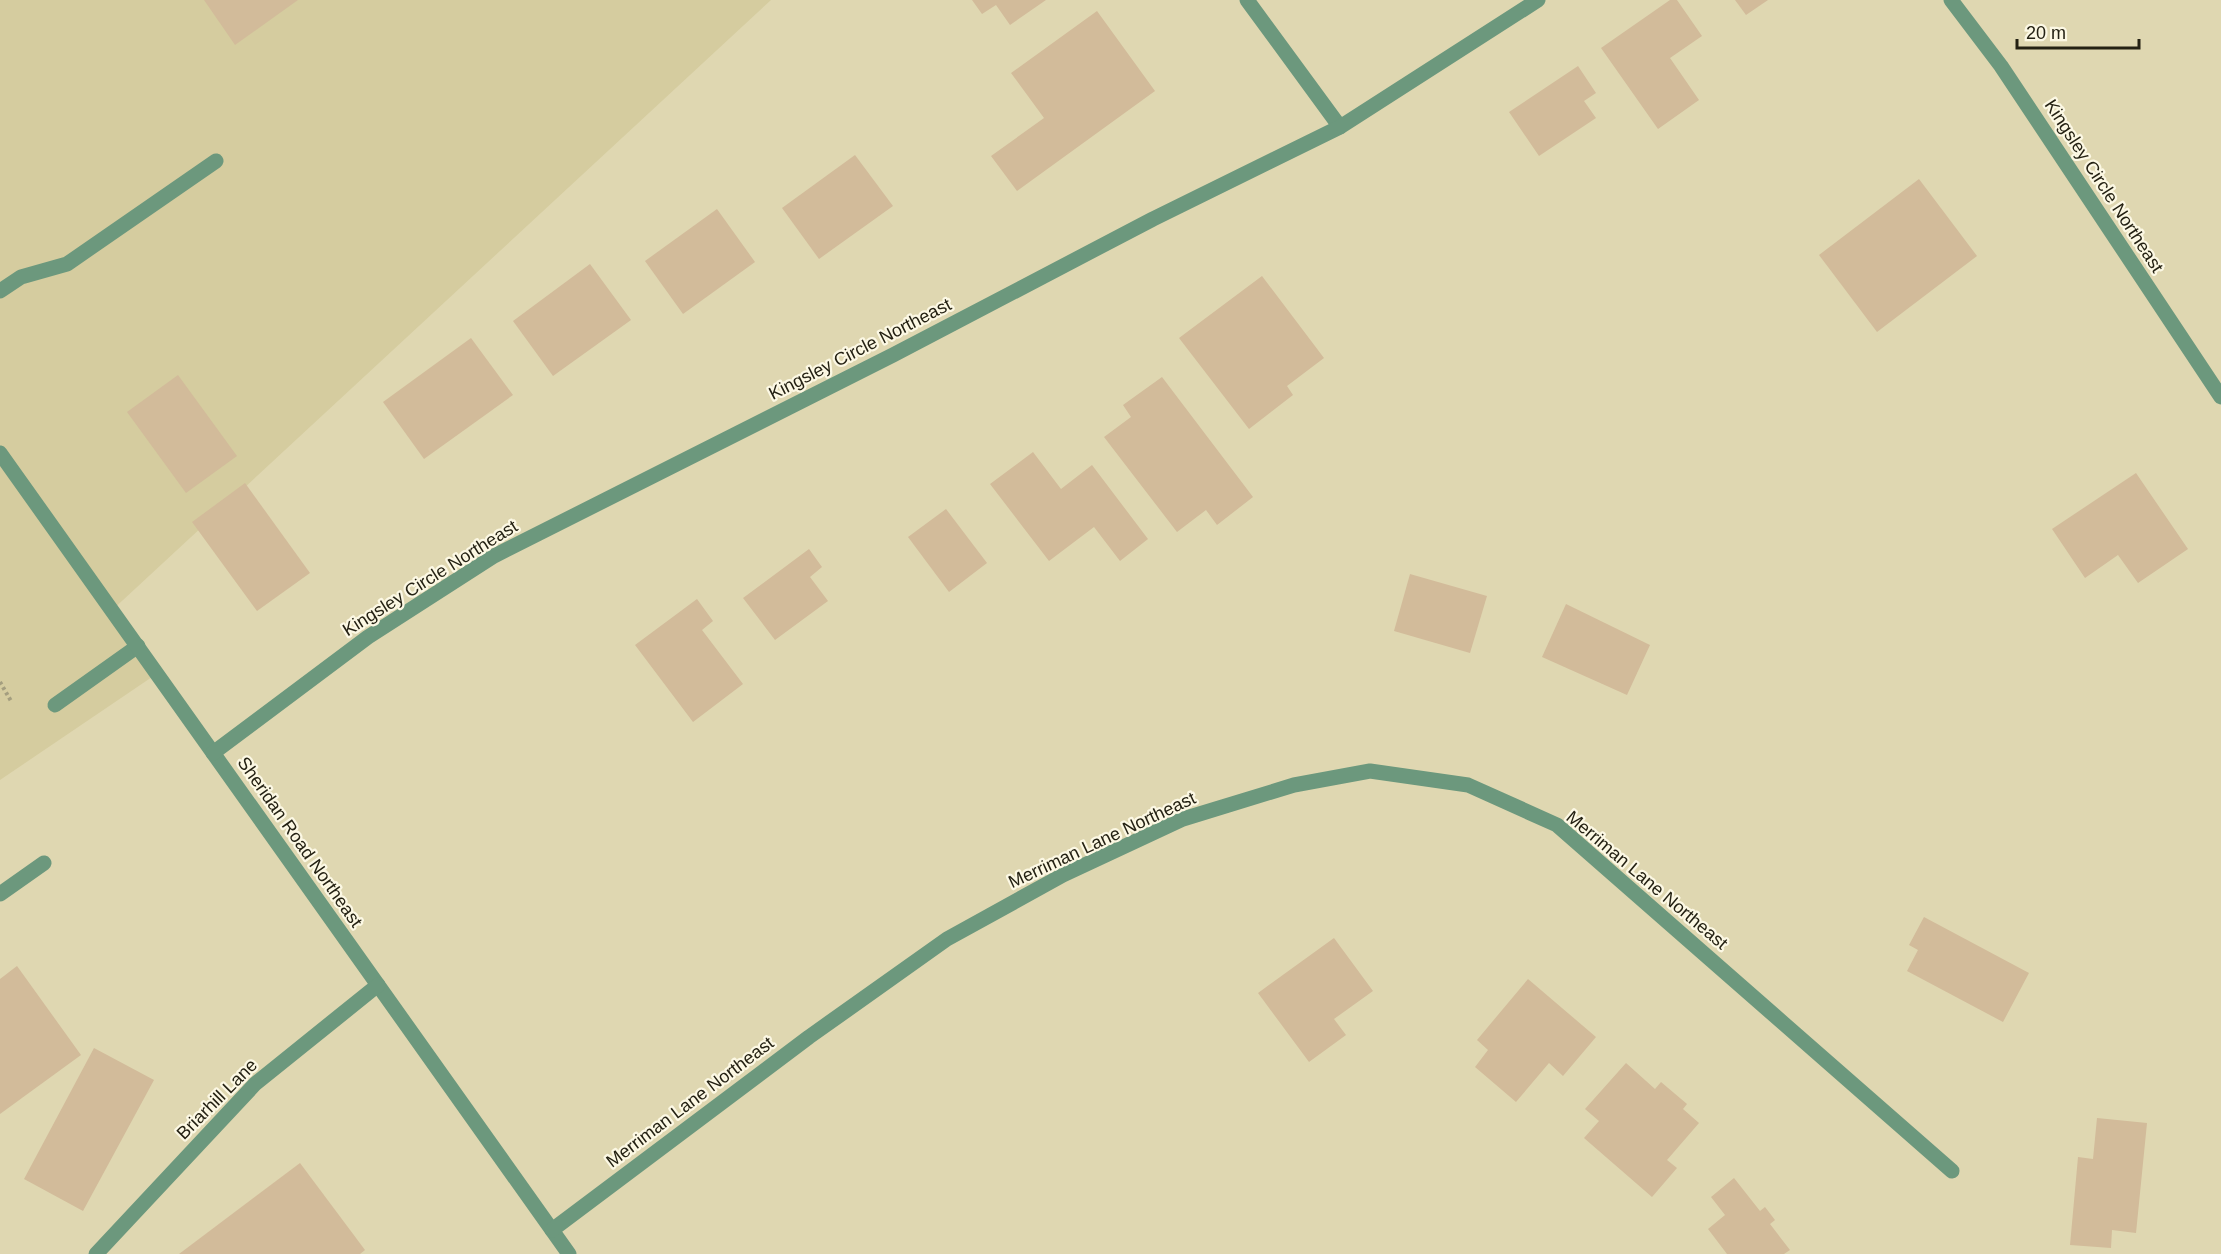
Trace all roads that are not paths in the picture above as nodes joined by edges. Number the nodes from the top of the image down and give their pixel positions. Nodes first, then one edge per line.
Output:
1 (1247, 0) edge
2 (1538, 0) edge
3 (1951, 0) edge
4 (1340, 127) junction
5 (216, 161) dead end
6 (0, 291) edge
7 (2221, 396) edge
8 (0, 453) edge
9 (138, 646) junction
10 (55, 705) dead end
11 (213, 753) junction
12 (44, 863) dead end
13 (0, 894) edge
14 (378, 986) junction
15 (1952, 1171) dead end
16 (552, 1230) junction
17 (96, 1254) edge
18 (569, 1254) edge

1 - 4 street
2 - 4 street, Kingsley Circle Northeast
3 - 7 street, Kingsley Circle Northeast
4 - 11 street, Kingsley Circle Northeast
5 - 6 street
8 - 9 street, Sheridan Road Northeast
9 - 10 street
9 - 11 street, Sheridan Road Northeast
11 - 14 street, Sheridan Road Northeast
12 - 13 street
14 - 16 street, Sheridan Road Northeast
14 - 17 street, Briarhill Lane
15 - 16 street, Merriman Lane Northeast
16 - 18 street, Sheridan Road Northeast

